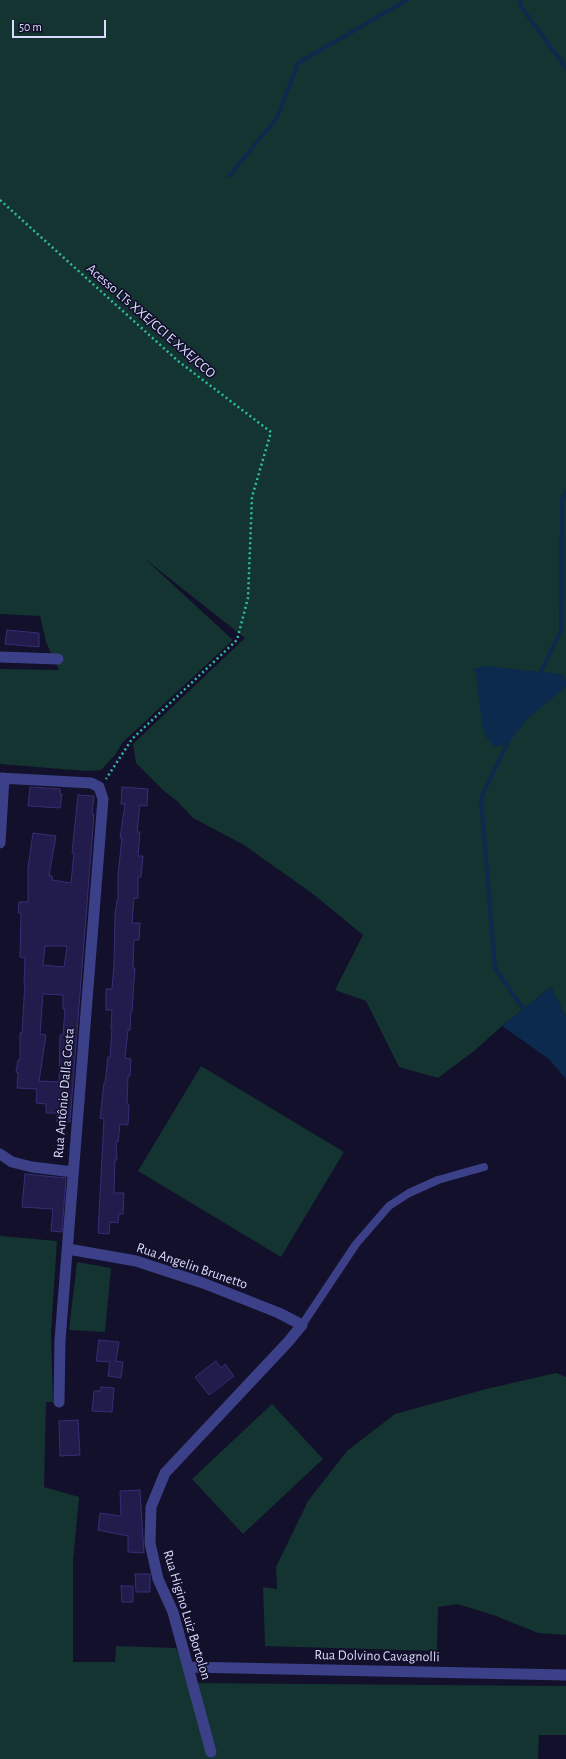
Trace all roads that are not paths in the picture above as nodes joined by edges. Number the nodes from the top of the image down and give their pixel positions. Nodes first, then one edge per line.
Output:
1 (0, 657) edge
2 (58, 659) dead end
3 (2, 778) edge
4 (0, 843) edge
5 (0, 1154) edge
6 (484, 1167) dead end
7 (73, 1172) junction
8 (68, 1249) junction
9 (302, 1325) junction
10 (59, 1402) dead end
11 (188, 1667) junction
12 (566, 1675) edge
13 (211, 1752) dead end

1 - 2 street
3 - 4 street
3 - 7 street, Rua Antônio Dalla Costa
5 - 7 street
6 - 9 lane
7 - 8 street, Rua Antônio Dalla Costa
8 - 9 street, Rua Angelin Brunetto
8 - 10 street, Rua Antônio Dalla Costa
9 - 11 street, Rua Higino Luiz Bortolon
11 - 12 street, Rua Dolvino Cavagnolli
11 - 13 street, Rua Higino Luiz Bortolon

